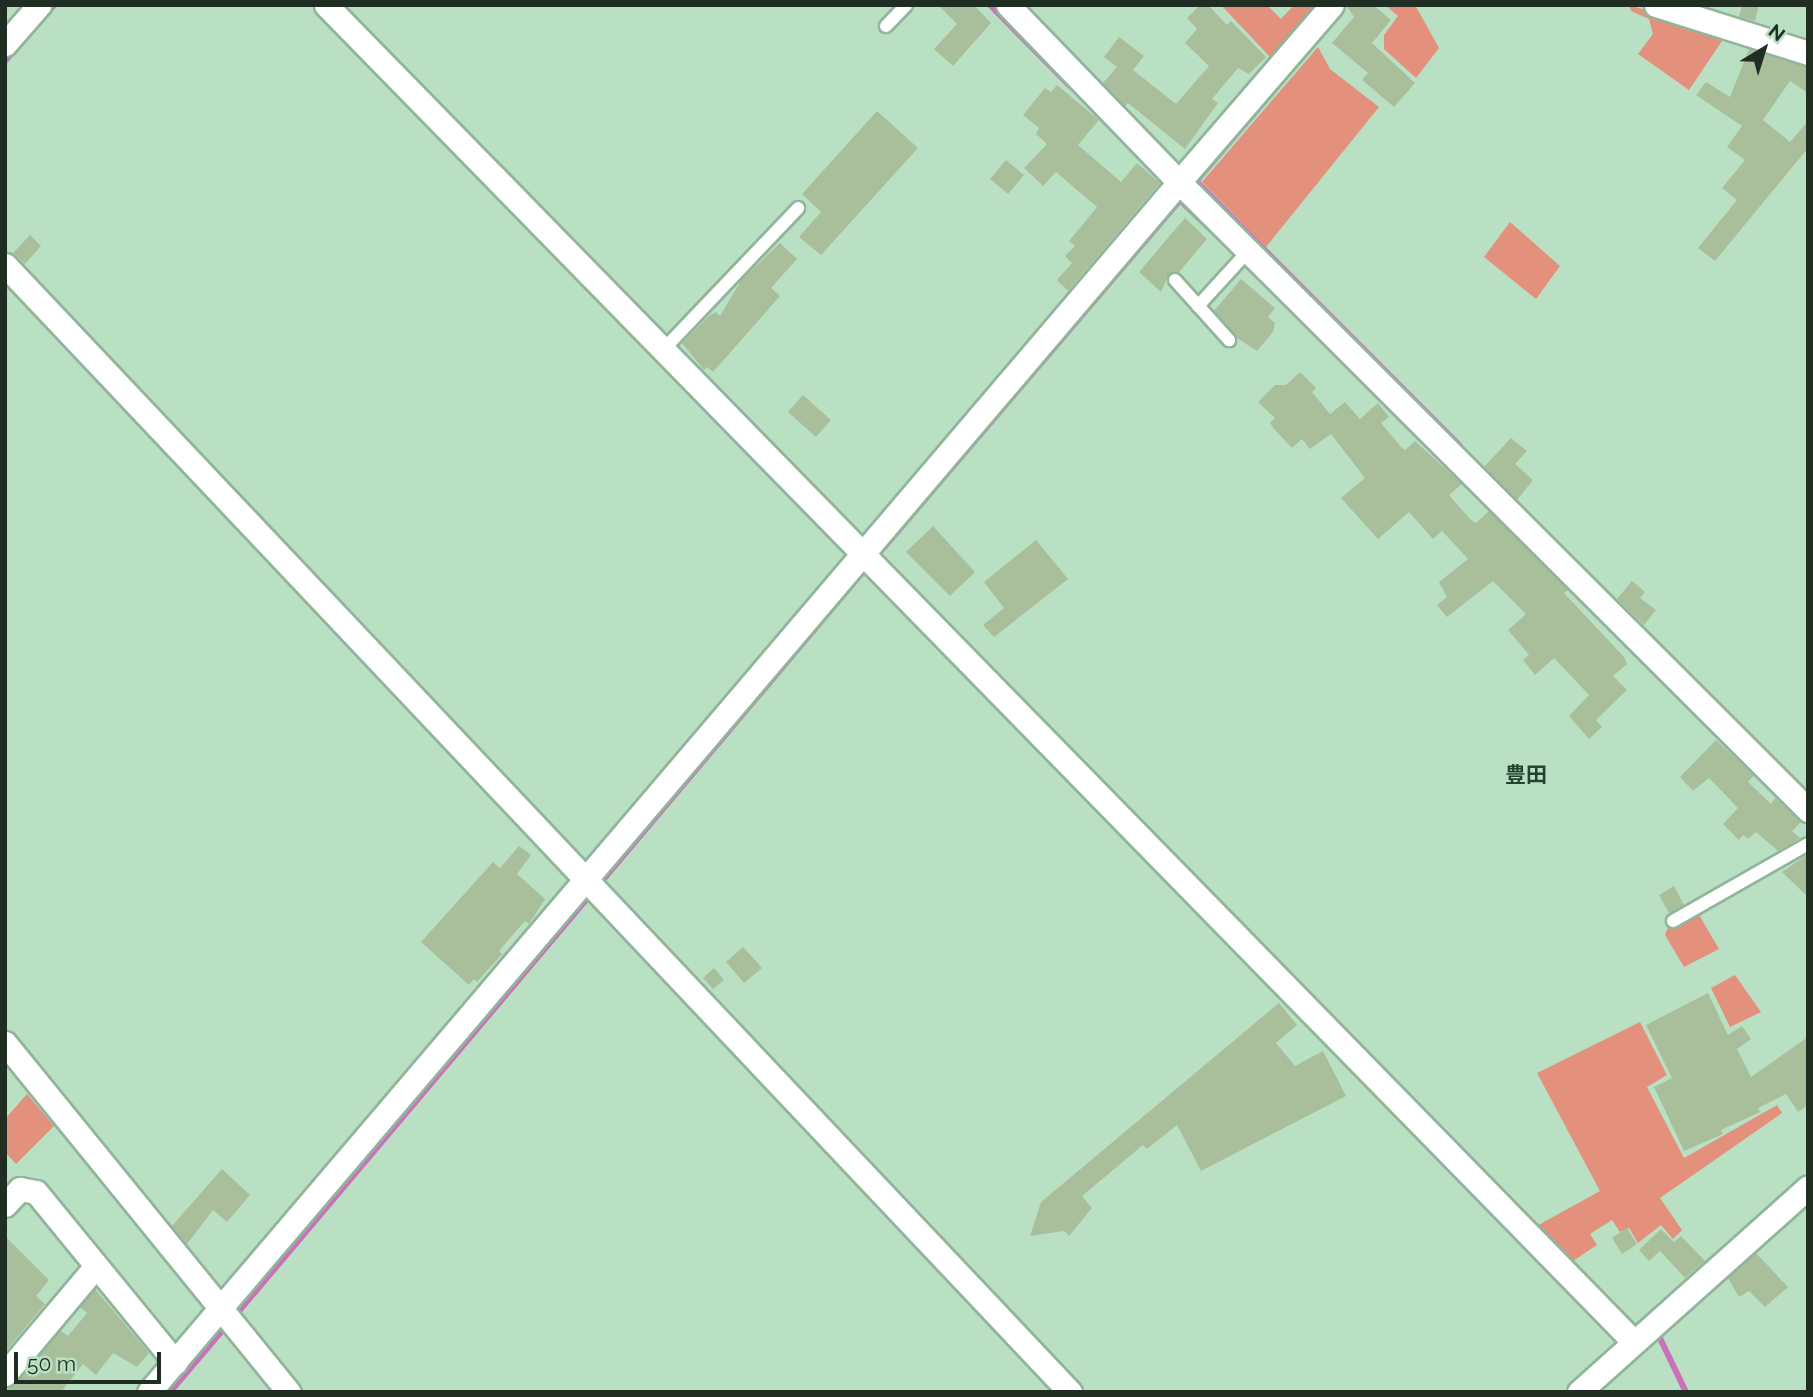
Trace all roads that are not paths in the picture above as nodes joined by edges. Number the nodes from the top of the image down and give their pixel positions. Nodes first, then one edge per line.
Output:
1 (39, 5) edge
2 (326, 5) edge
3 (906, 5) edge
4 (1008, 5) edge
5 (1332, 5) edge
6 (1656, 5) edge
7 (886, 26) dead end
8 (5, 44) edge
9 (1808, 53) edge
10 (1185, 188) junction
11 (798, 208) dead end
12 (1244, 256) junction
13 (5, 264) edge
14 (1175, 280) dead end
15 (1198, 306) junction
16 (1229, 340) dead end
17 (663, 350) junction
18 (868, 560) junction
19 (1808, 810) edge
20 (1808, 844) edge
21 (592, 887) junction
22 (1673, 921) dead end
23 (5, 1043) edge
24 (1808, 1187) edge
25 (5, 1206) edge
26 (96, 1266) junction
27 (222, 1316) junction
28 (1630, 1338) junction
29 (175, 1362) junction
30 (5, 1374) edge
31 (149, 1392) edge
32 (289, 1392) edge
33 (1070, 1392) edge
34 (1579, 1392) edge

1 - 8 street
2 - 17 street
3 - 7 lane
4 - 10 street
5 - 10 street
6 - 9 street
10 - 12 street
10 - 18 street
11 - 17 lane
12 - 15 lane
12 - 19 street
13 - 21 street
14 - 15 lane
15 - 16 lane
17 - 18 street
18 - 21 street
18 - 28 street
20 - 22 lane
21 - 27 street
21 - 33 street
23 - 27 street
24 - 28 street
25 - 26 street
26 - 29 street
26 - 30 street
27 - 29 street
27 - 32 street
28 - 34 street
29 - 31 street

